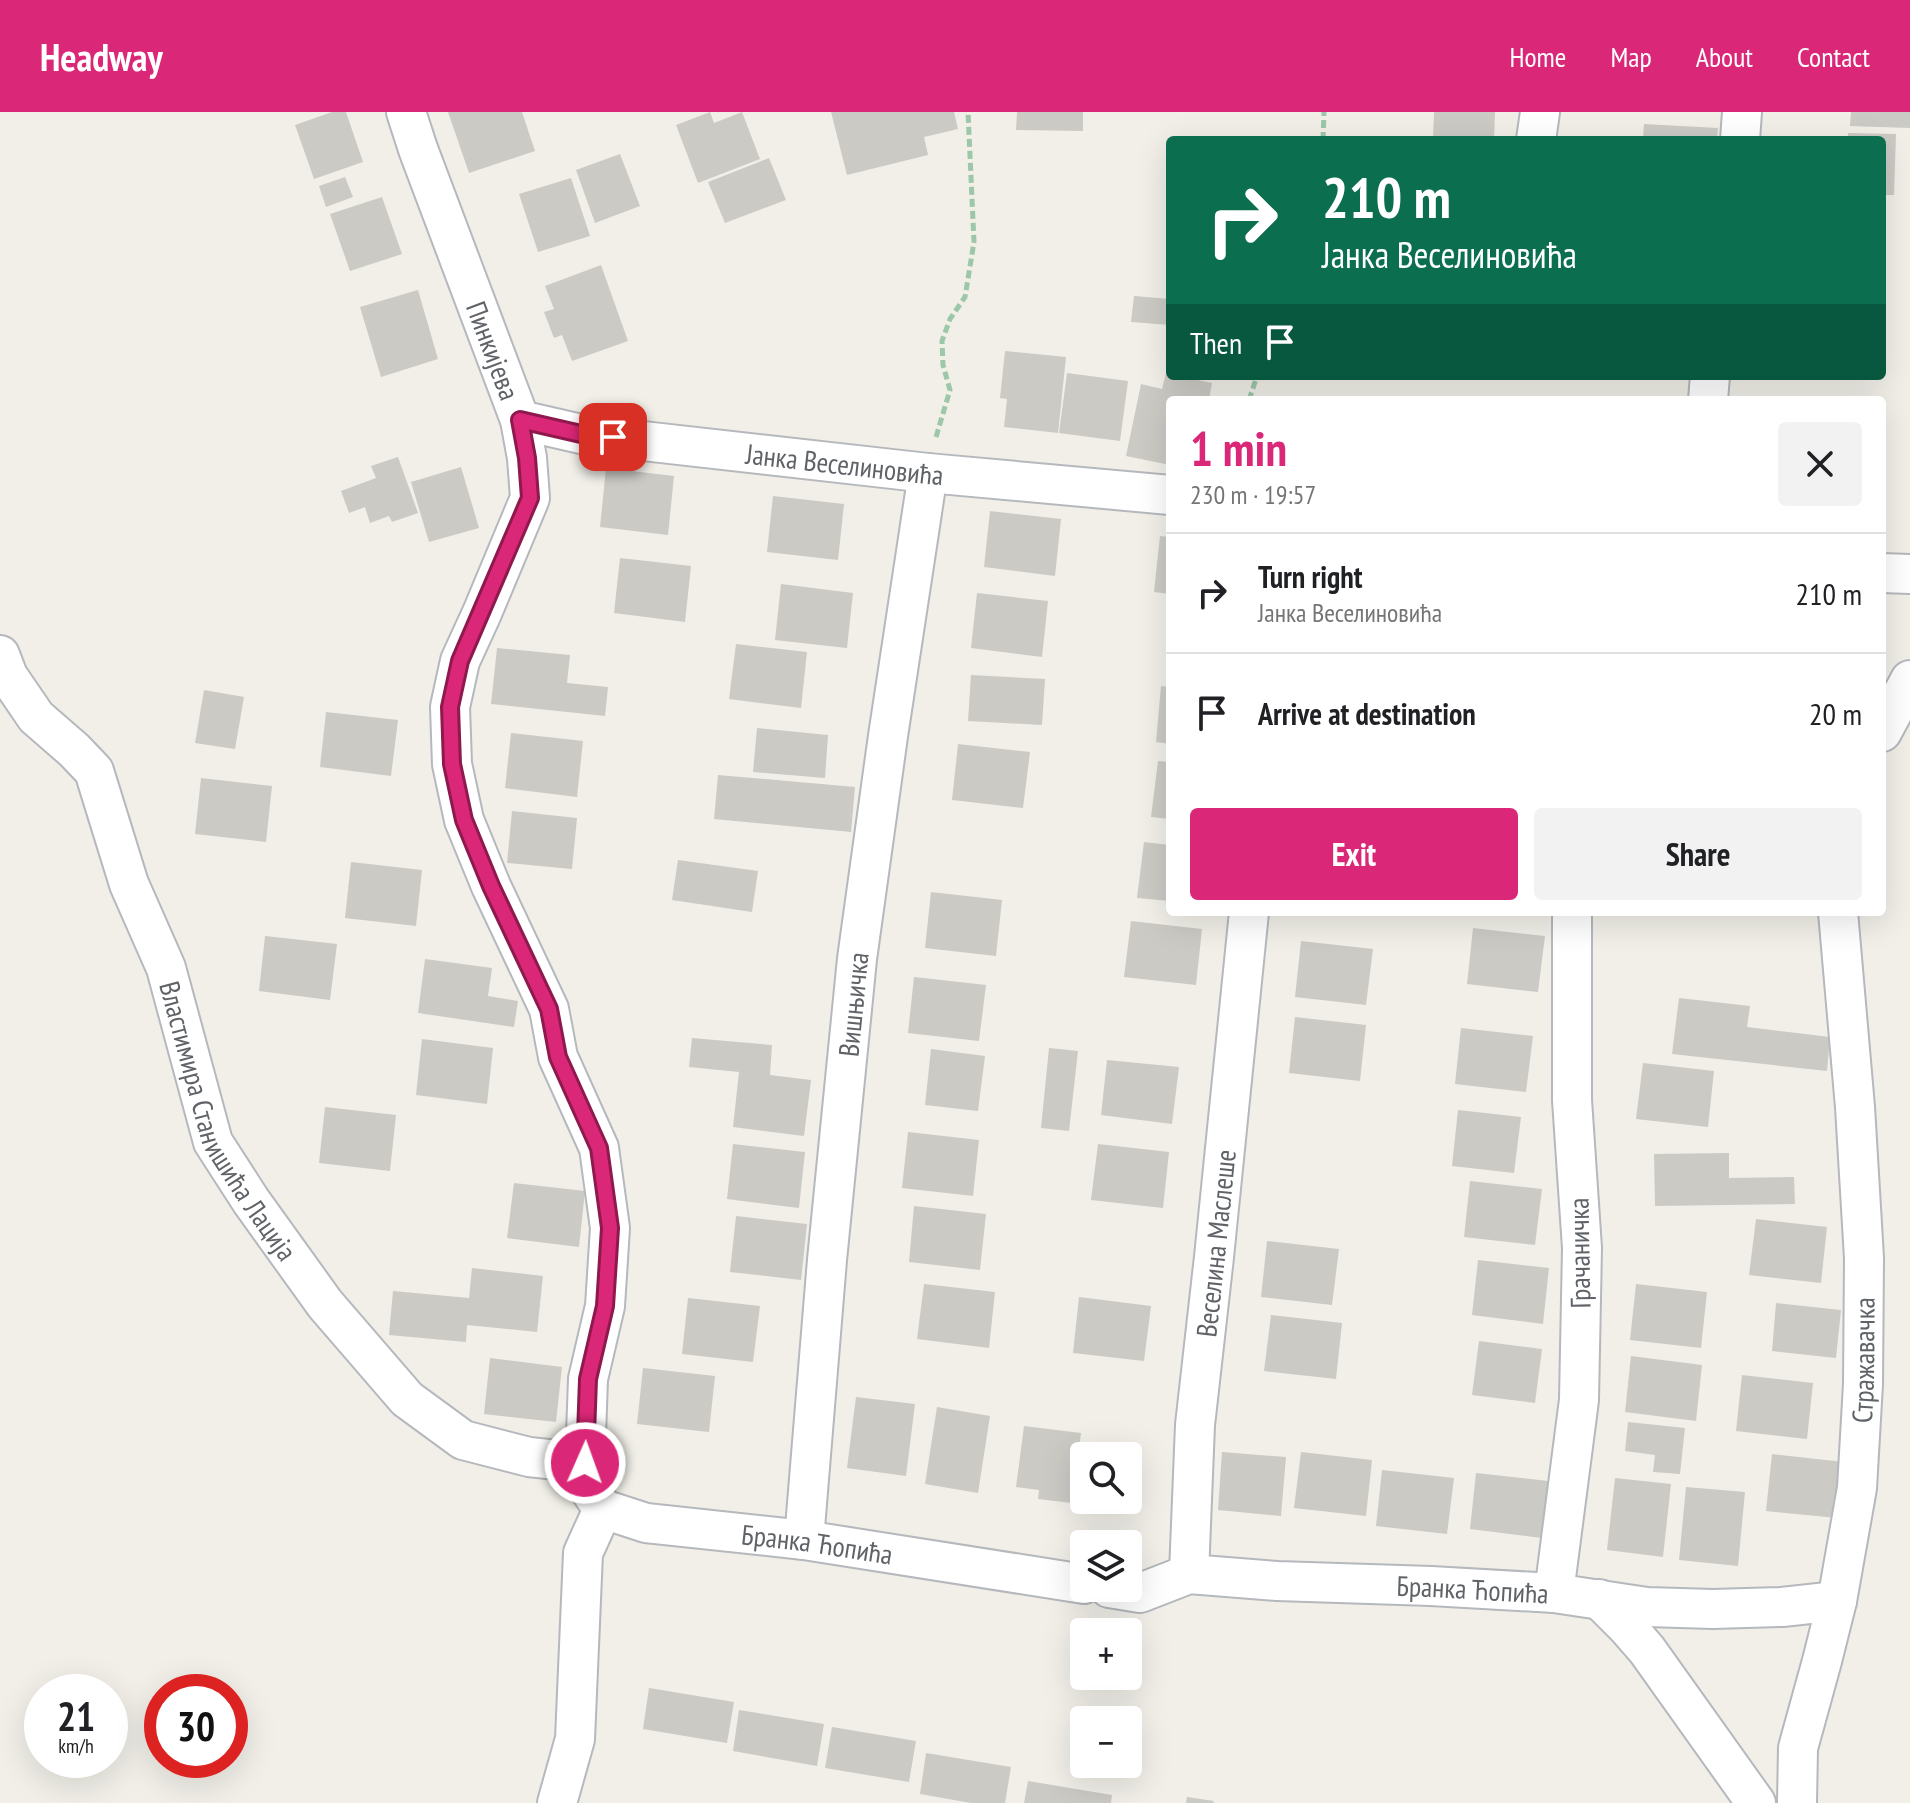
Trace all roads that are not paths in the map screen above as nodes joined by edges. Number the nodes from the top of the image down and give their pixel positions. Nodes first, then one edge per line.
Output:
1 (406, 112) edge
2 (1540, 112) edge
3 (1742, 112) edge
4 (1537, 136) edge
5 (1740, 136) edge
6 (520, 420) junction
7 (928, 473) junction
8 (1166, 495) edge
9 (1886, 573) edge
10 (1910, 574) edge
11 (0, 655) edge
12 (1910, 680) edge
13 (1886, 725) edge
14 (1249, 916) edge
15 (1572, 916) edge
16 (1838, 916) edge
17 (585, 1463) junction
18 (603, 1509) junction
19 (804, 1540) junction
20 (1189, 1574) junction
21 (1070, 1582) edge
22 (1142, 1592) edge
23 (1554, 1593) junction
24 (1599, 1599) junction
25 (1837, 1601) junction
26 (557, 1803) edge
27 (1756, 1803) edge
28 (1797, 1803) edge

1 - 6 street, Пинкијева
2 - 4 street
3 - 5 street
6 - 7 street, Јанка Веселиновића
6 - 17 street, Пинкијева
7 - 8 street, Јанка Веселиновића
7 - 19 street, Вишњичка
9 - 10 street
11 - 17 street, Властимира Станишића Лација
12 - 13 street
14 - 20 street, Веселина Маслеше
15 - 23 street, Грачаничка
16 - 25 street, Стражавачка
17 - 18 street, Пинкијева
18 - 19 street, Бранка Ћопића
18 - 26 street
19 - 21 street, Бранка Ћопића
20 - 22 street, Бранка Ћопића
20 - 23 street, Бранка Ћопића
23 - 24 street, Бранка Ћопића
24 - 25 street, Бранка Ћопића
24 - 27 street
25 - 28 street, Стражавачка

